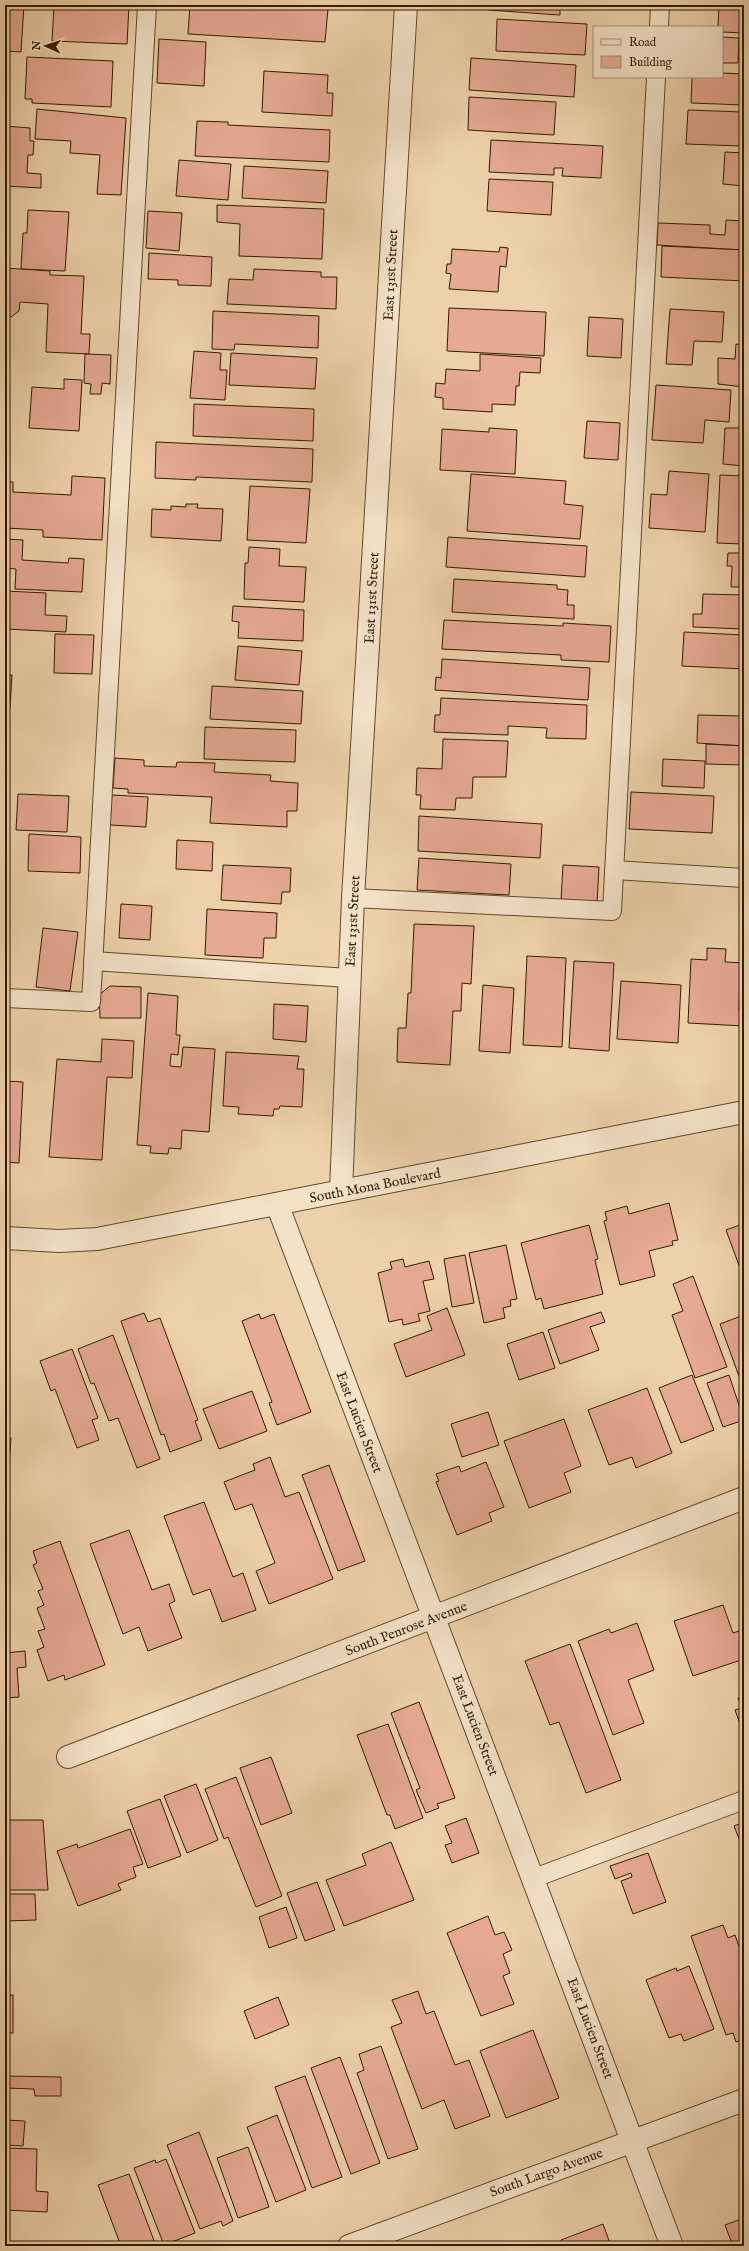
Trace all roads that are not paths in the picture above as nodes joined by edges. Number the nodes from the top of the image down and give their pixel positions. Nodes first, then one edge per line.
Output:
1 (147, 5) edge
2 (406, 5) edge
3 (660, 5) edge
4 (659, 26) edge
5 (656, 78) edge
6 (614, 870) junction
7 (744, 878) edge
8 (353, 898) junction
9 (93, 961) junction
10 (349, 978) junction
11 (5, 998) edge
12 (744, 1112) edge
13 (341, 1191) junction
14 (277, 1204) junction
15 (5, 1238) edge
16 (744, 1498) edge
17 (435, 1617) junction
18 (68, 1757) dead end
19 (744, 1800) edge
20 (534, 1878) junction
21 (744, 2100) edge
22 (633, 2140) junction
23 (349, 2246) edge
24 (672, 2246) edge

1 - 9 lane
2 - 8 street, East 131st Street
3 - 4 lane
5 - 6 lane
6 - 7 lane
6 - 8 lane
8 - 10 street, East 131st Street
9 - 10 lane
9 - 11 lane
10 - 13 street, East 131st Street
12 - 13 street, South Mona Boulevard
13 - 14 street, South Mona Boulevard
14 - 15 street, South Mona Boulevard
14 - 17 street, East Lucien Street
16 - 17 street, South Penrose Avenue
17 - 18 street, South Penrose Avenue
17 - 20 street, East Lucien Street
19 - 20 lane
20 - 22 street, East Lucien Street
21 - 22 street, South Largo Avenue
22 - 23 street, South Largo Avenue
22 - 24 street, East Lucien Street

